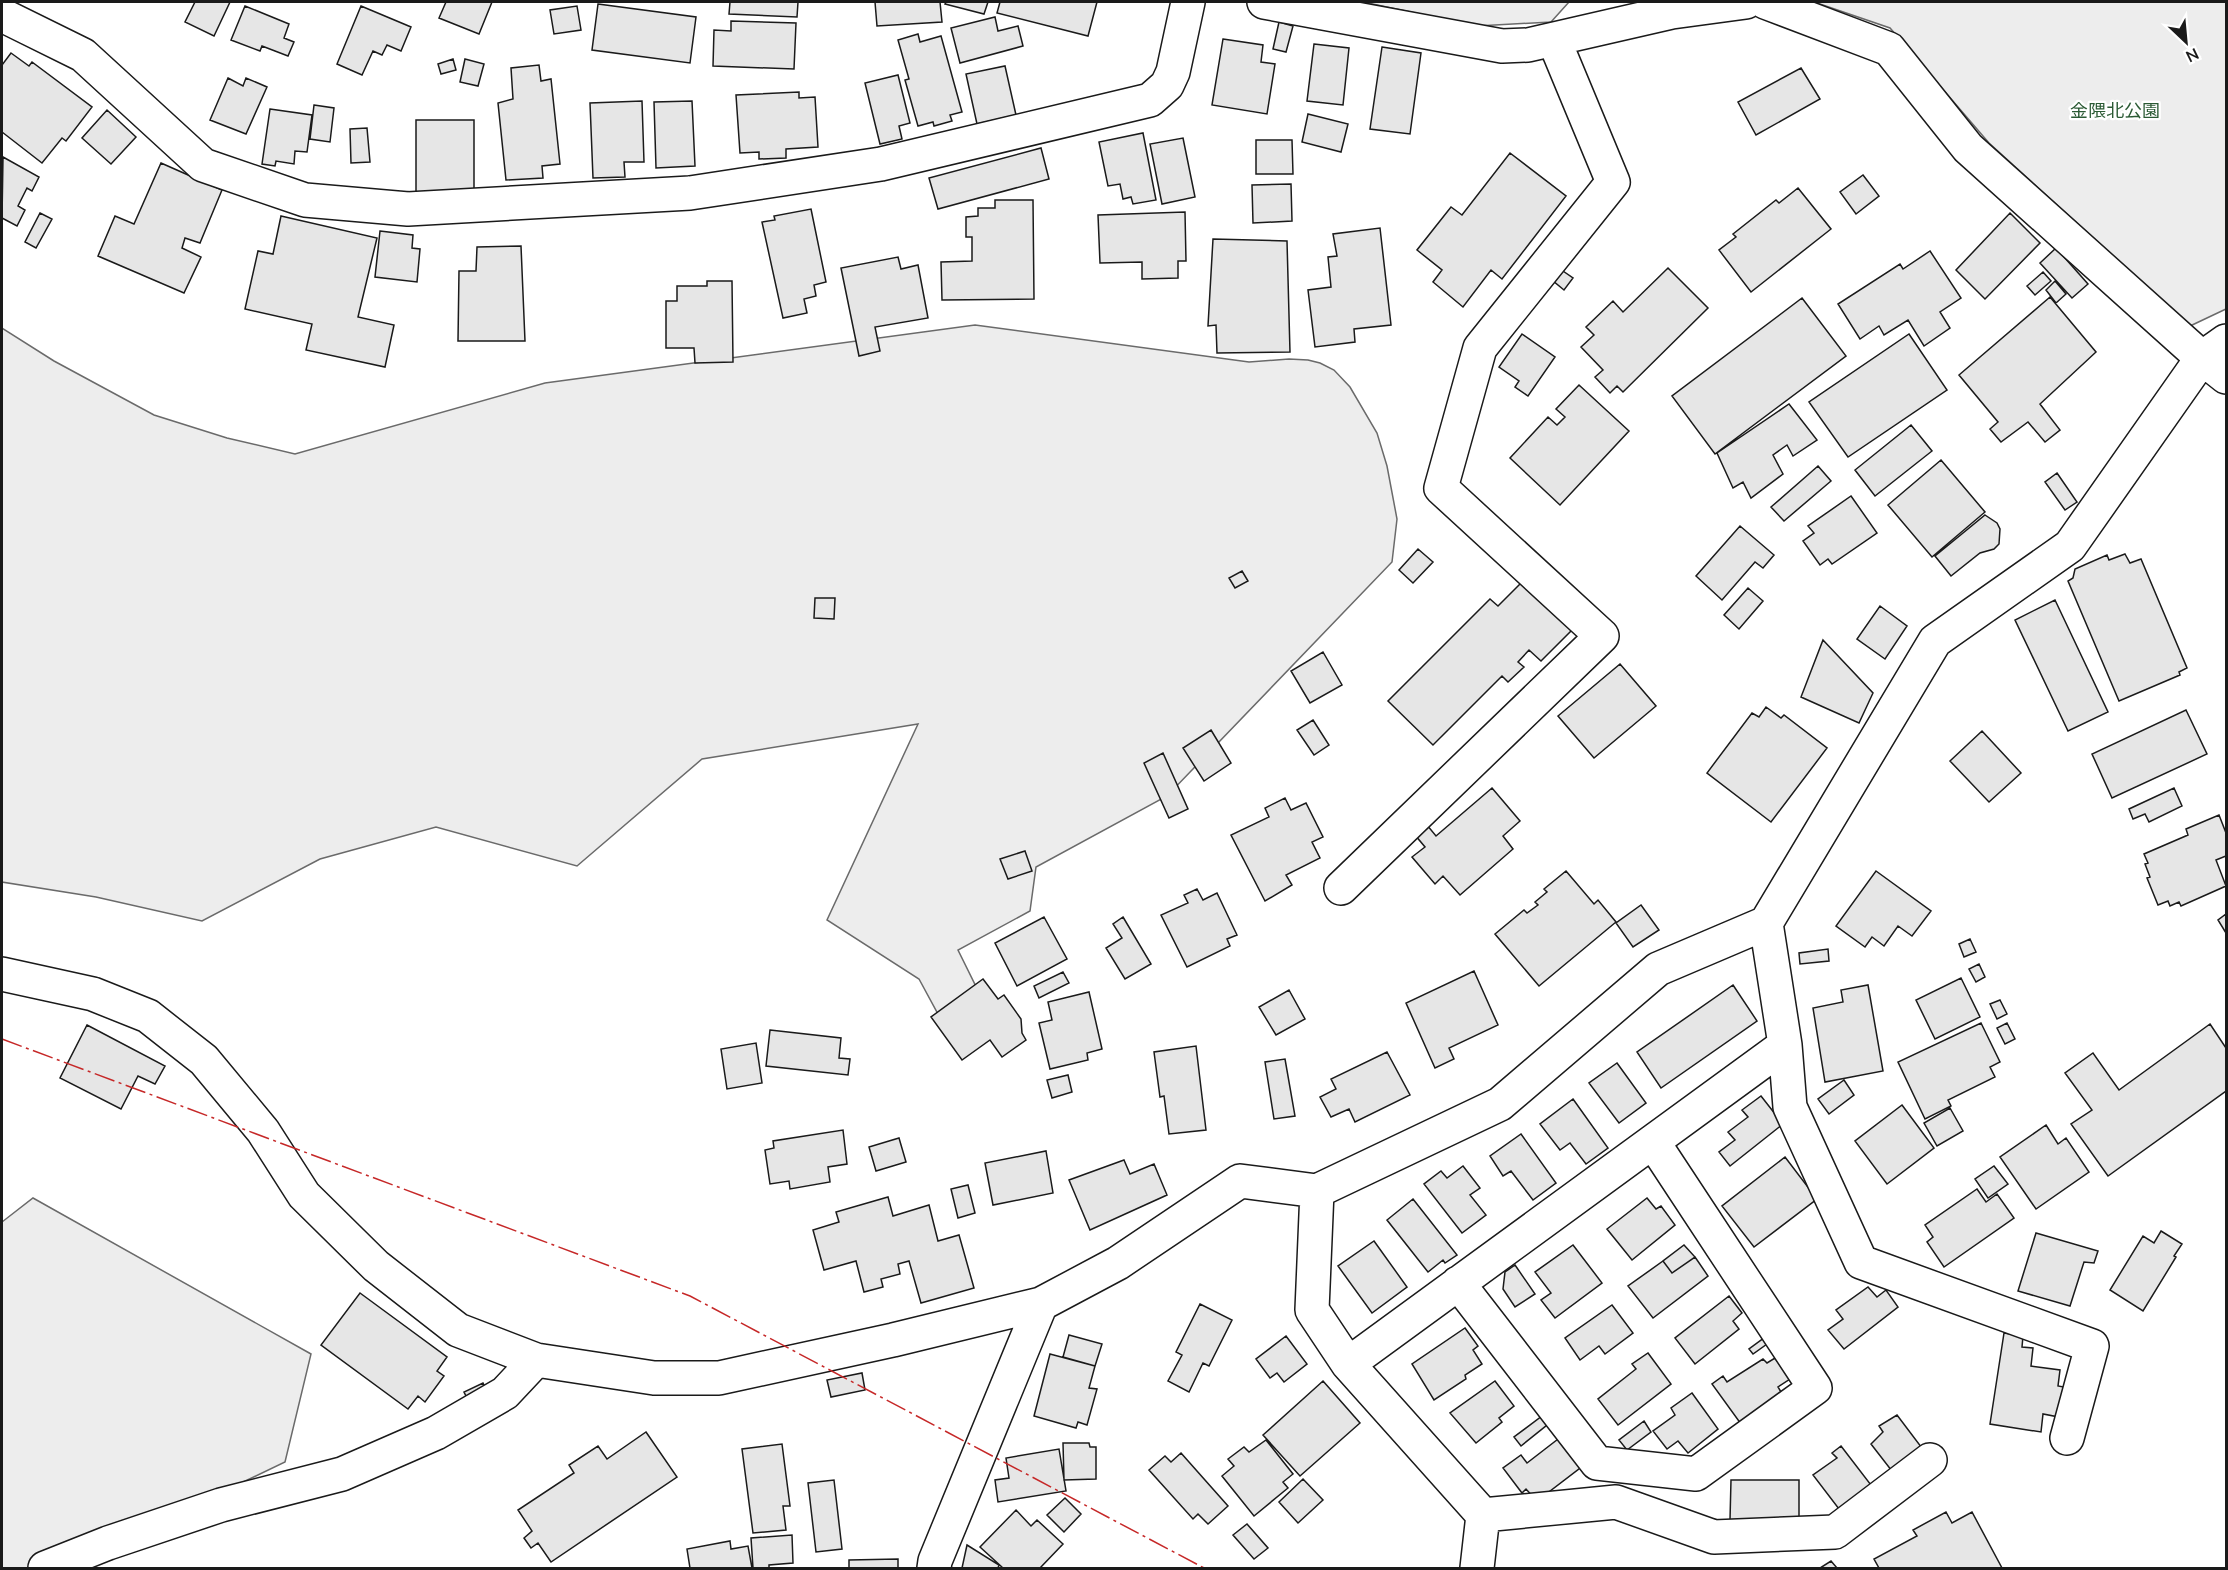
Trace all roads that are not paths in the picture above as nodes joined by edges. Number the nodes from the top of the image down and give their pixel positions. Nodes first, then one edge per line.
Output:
1 (1188, 2) edge
2 (1264, 2) edge
3 (1746, 2) edge
4 (1765, 2) edge
5 (2, 15) edge
6 (1554, 40) junction
7 (2218, 359) edge
8 (1341, 888) dead end
9 (1766, 923) junction
10 (2, 974) edge
11 (1785, 1045) junction
12 (1653, 1142) junction
13 (1317, 1191) junction
14 (1458, 1283) junction
15 (1041, 1304) junction
16 (536, 1360) junction
17 (1348, 1364) junction
18 (2067, 1438) dead end
19 (1930, 1460) dead end
20 (1484, 1515) junction
21 (45, 1569) edge
22 (934, 1569) edge
23 (1476, 1569) edge

1 - 5 street
2 - 6 street
3 - 6 street
4 - 7 street
6 - 8 street
7 - 9 street
9 - 11 street
9 - 13 street
10 - 16 street
11 - 12 street
11 - 18 street
12 - 14 street
12 - 14 street
13 - 15 street
13 - 17 street
14 - 17 street
15 - 16 street
15 - 22 street
16 - 21 street
17 - 20 street
19 - 20 street
20 - 23 street

